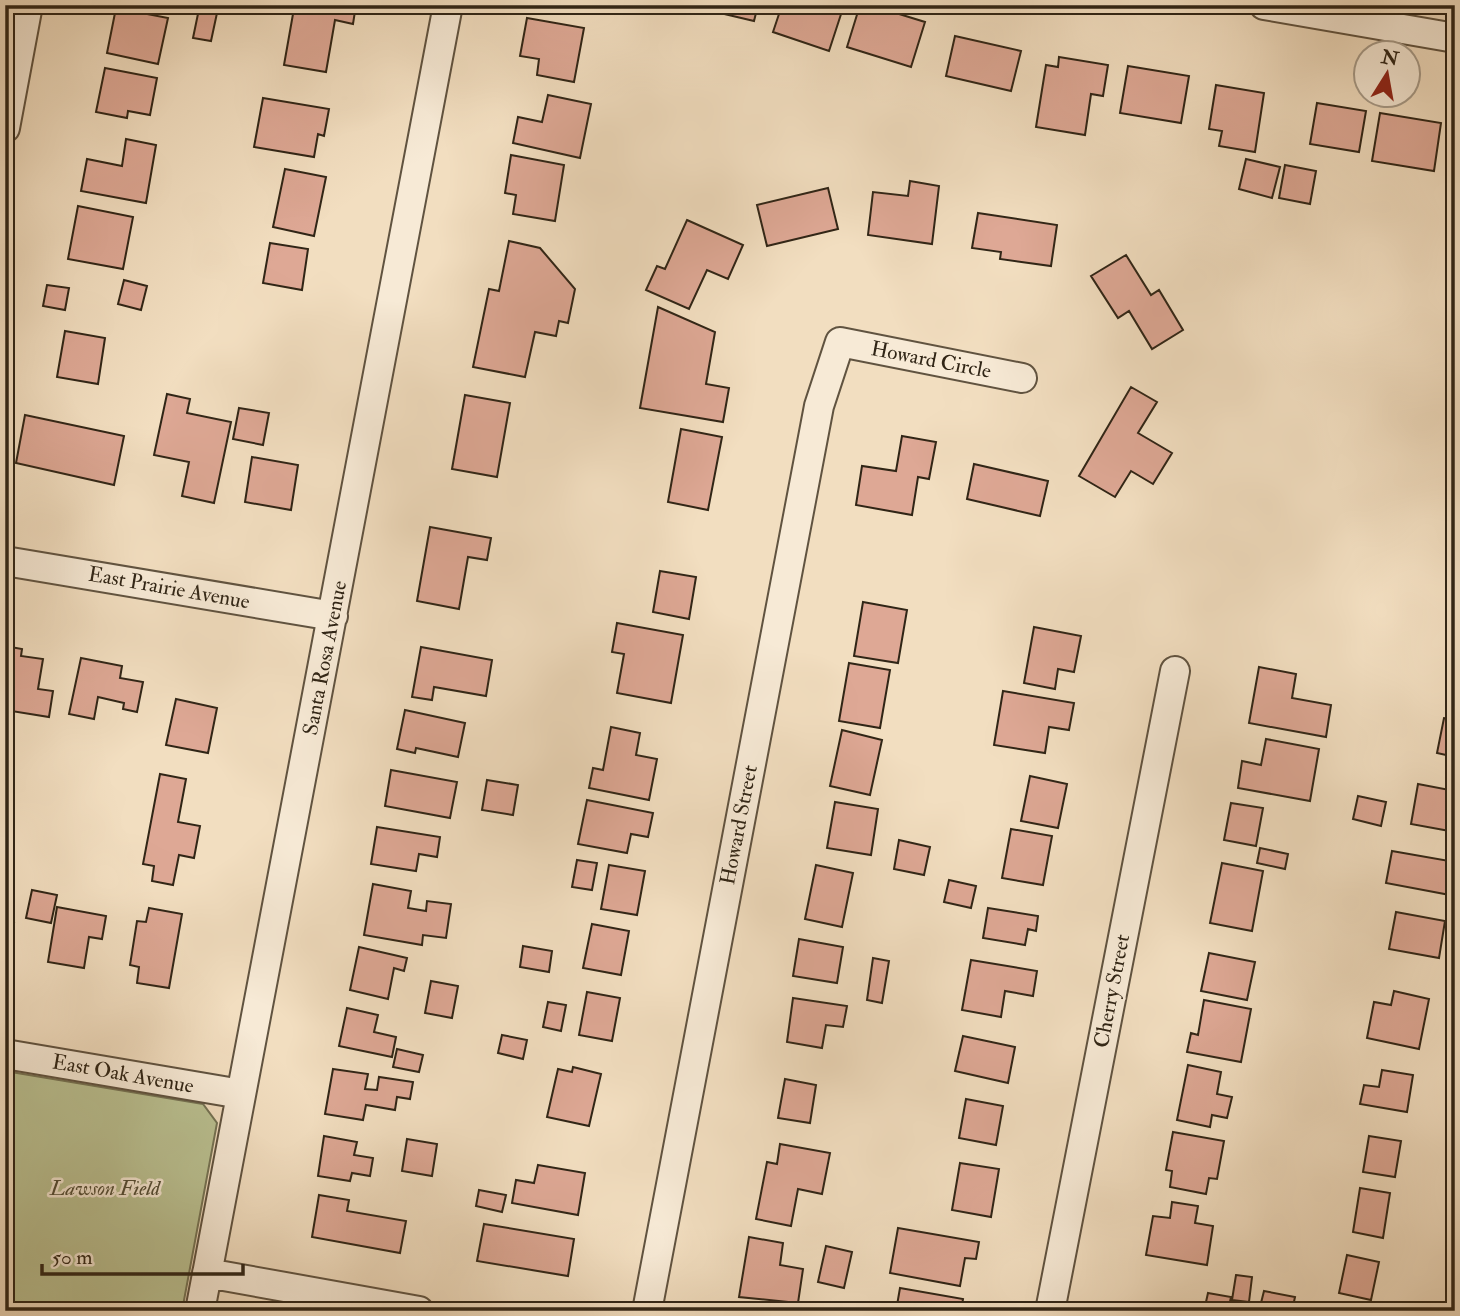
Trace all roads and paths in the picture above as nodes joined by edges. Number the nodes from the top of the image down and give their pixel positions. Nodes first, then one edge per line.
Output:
1 (28, 5) edge
2 (448, 5) edge
3 (1264, 5) edge
4 (1455, 38) edge
5 (5, 128) edge
6 (840, 342) joint
7 (1022, 378) dead end
8 (5, 561) edge
9 (333, 615) junction
10 (1175, 671) dead end
11 (5, 1054) edge
12 (241, 1094) junction
13 (207, 1273) junction
14 (200, 1311) edge
15 (419, 1311) edge
16 (647, 1311) edge
17 (1050, 1311) edge

1 - 5 street
2 - 9 street, Santa Rosa Avenue
3 - 4 street
6 - 7 street, Howard Circle
6 - 16 street, Howard Street
8 - 9 street, East Prairie Avenue
9 - 12 street, Santa Rosa Avenue
10 - 17 street, Cherry Street
11 - 12 street, East Oak Avenue
12 - 13 street, Santa Rosa Avenue
13 - 14 street, Santa Rosa Avenue
13 - 15 street

